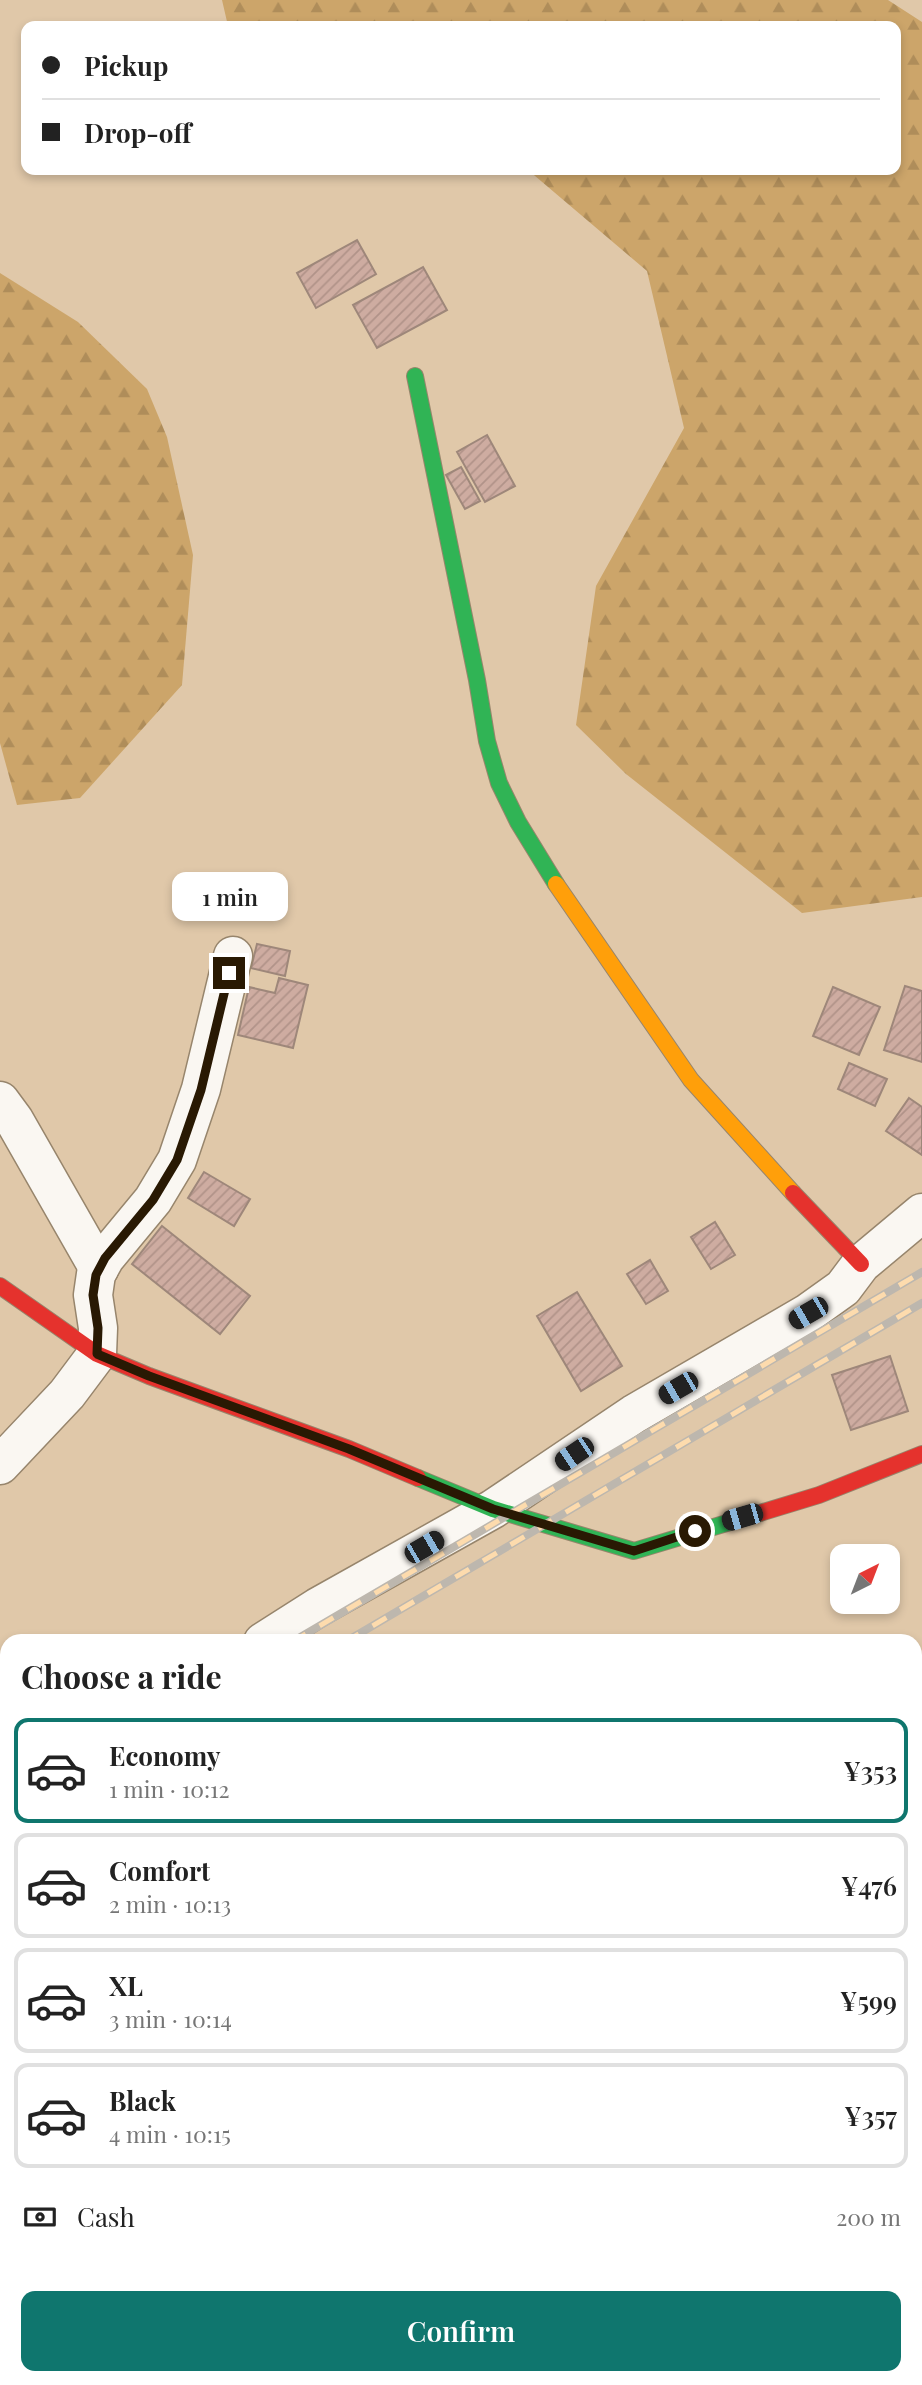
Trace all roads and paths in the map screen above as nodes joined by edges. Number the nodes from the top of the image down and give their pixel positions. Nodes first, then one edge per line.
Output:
1 (415, 376) dead end
2 (233, 956) dead end
3 (0, 1101) edge
4 (922, 1213) edge
5 (861, 1264) junction
6 (99, 1269) junction
7 (0, 1286) edge
8 (97, 1354) junction
9 (922, 1454) edge
10 (0, 1465) edge
11 (493, 1509) junction
12 (276, 1634) edge

1 - 5 street
2 - 6 street
3 - 6 street
4 - 5 street
5 - 11 street
6 - 8 street
7 - 8 street
8 - 10 street
8 - 11 street
9 - 11 street
11 - 12 street

